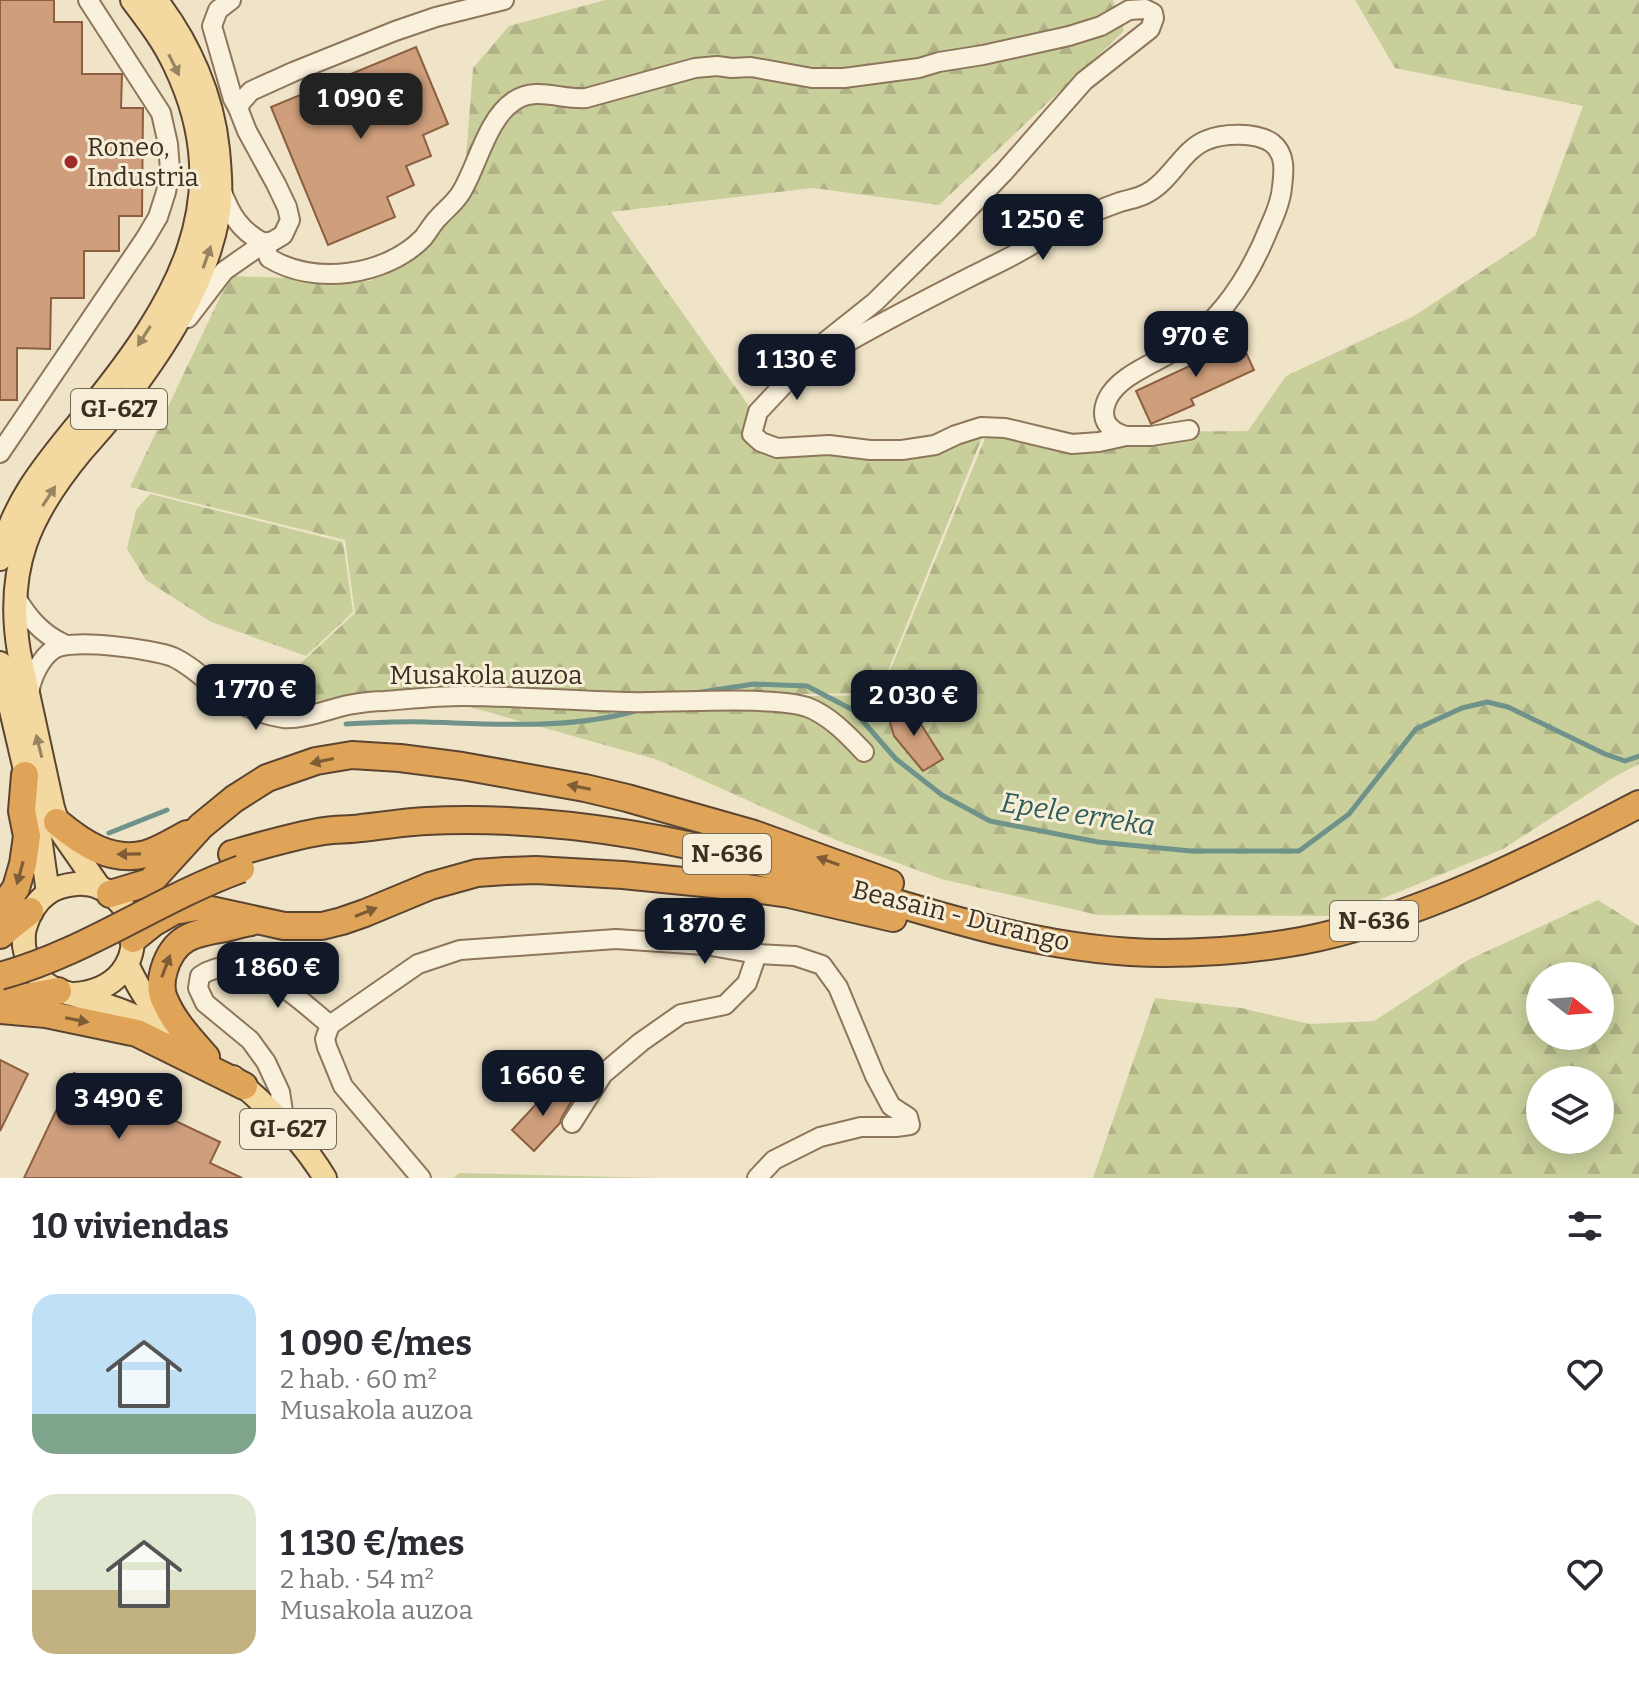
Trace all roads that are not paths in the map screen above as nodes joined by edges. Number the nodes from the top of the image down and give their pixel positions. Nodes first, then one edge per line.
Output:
1 (88, 0) edge
2 (132, 0) edge
3 (156, 0) edge
4 (231, 0) edge
5 (504, 0) edge
6 (238, 108) junction
7 (220, 187) junction
8 (264, 243) junction
9 (164, 343) junction
10 (811, 357) junction
11 (1189, 430) dead end
12 (1126, 436) junction
13 (0, 453) edge
14 (0, 559) edge
15 (14, 594) junction
16 (64, 644) junction
17 (0, 663) edge
18 (0, 687) edge
19 (29, 702) junction
20 (16, 734) junction
21 (864, 752) dead end
22 (25, 775) junction
23 (1639, 804) edge
24 (57, 822) junction
25 (201, 826) junction
26 (236, 862) junction
27 (105, 891) junction
28 (39, 902) junction
29 (0, 910) edge
30 (258, 922) junction
31 (0, 935) edge
32 (1087, 948) junction
33 (130, 951) junction
34 (757, 954) junction
35 (0, 960) edge
36 (0, 976) edge
37 (67, 993) junction
38 (0, 1002) edge
39 (0, 1010) edge
40 (330, 1025) junction
41 (206, 1057) junction
42 (244, 1086) junction
43 (572, 1123) dead end
44 (285, 1124) junction
45 (325, 1178) edge
46 (421, 1178) edge
47 (757, 1178) edge

1 - 13 street
2 -> 14 main road, GI-627
3 - 7 main road, GI-627
4 - 6 street
5 - 6 street
6 - 8 street
7 - 8 street
9 -> 7 main road, GI-627
8 - 9 street
8 - 10 street
15 -> 9 main road, GI-627
10 - 12 street
10 - 12 street
11 - 12 street
15 - 16 street
15 - 19 main road, GI-627
16 - 19 street
16 - 21 street, Musakola auzoa
17 - 20 main road, GI-627
18 - 20 main road
24 -> 19 main road, GI-627
20 - 22 main road, GI-627
22 - 28 main road, GI-627
22 -> 29 highway
23 - 32 highway, Beasain - Durango / N-636
25 -> 24 highway
24 - 27 main road, GI-627
25 - 27 highway
32 -> 25 highway
26 - 32 highway, Beasain - Durango / N-636
26 - 35 highway
26 - 36 highway, bridge
27 - 28 main road
27 - 33 main road, GI-627
28 - 31 highway
28 - 37 main road, GI-627
30 -> 32 highway
30 - 33 highway
41 -> 30 highway
33 - 37 main road
33 - 41 main road, GI-627
34 - 40 street
34 - 43 street
34 - 47 street
37 - 38 highway
37 - 41 main road, GI-627
39 -> 42 highway
40 - 44 street
40 - 46 street
41 - 42 main road, GI-627
42 - 44 main road, GI-627
44 - 45 main road, GI-627

